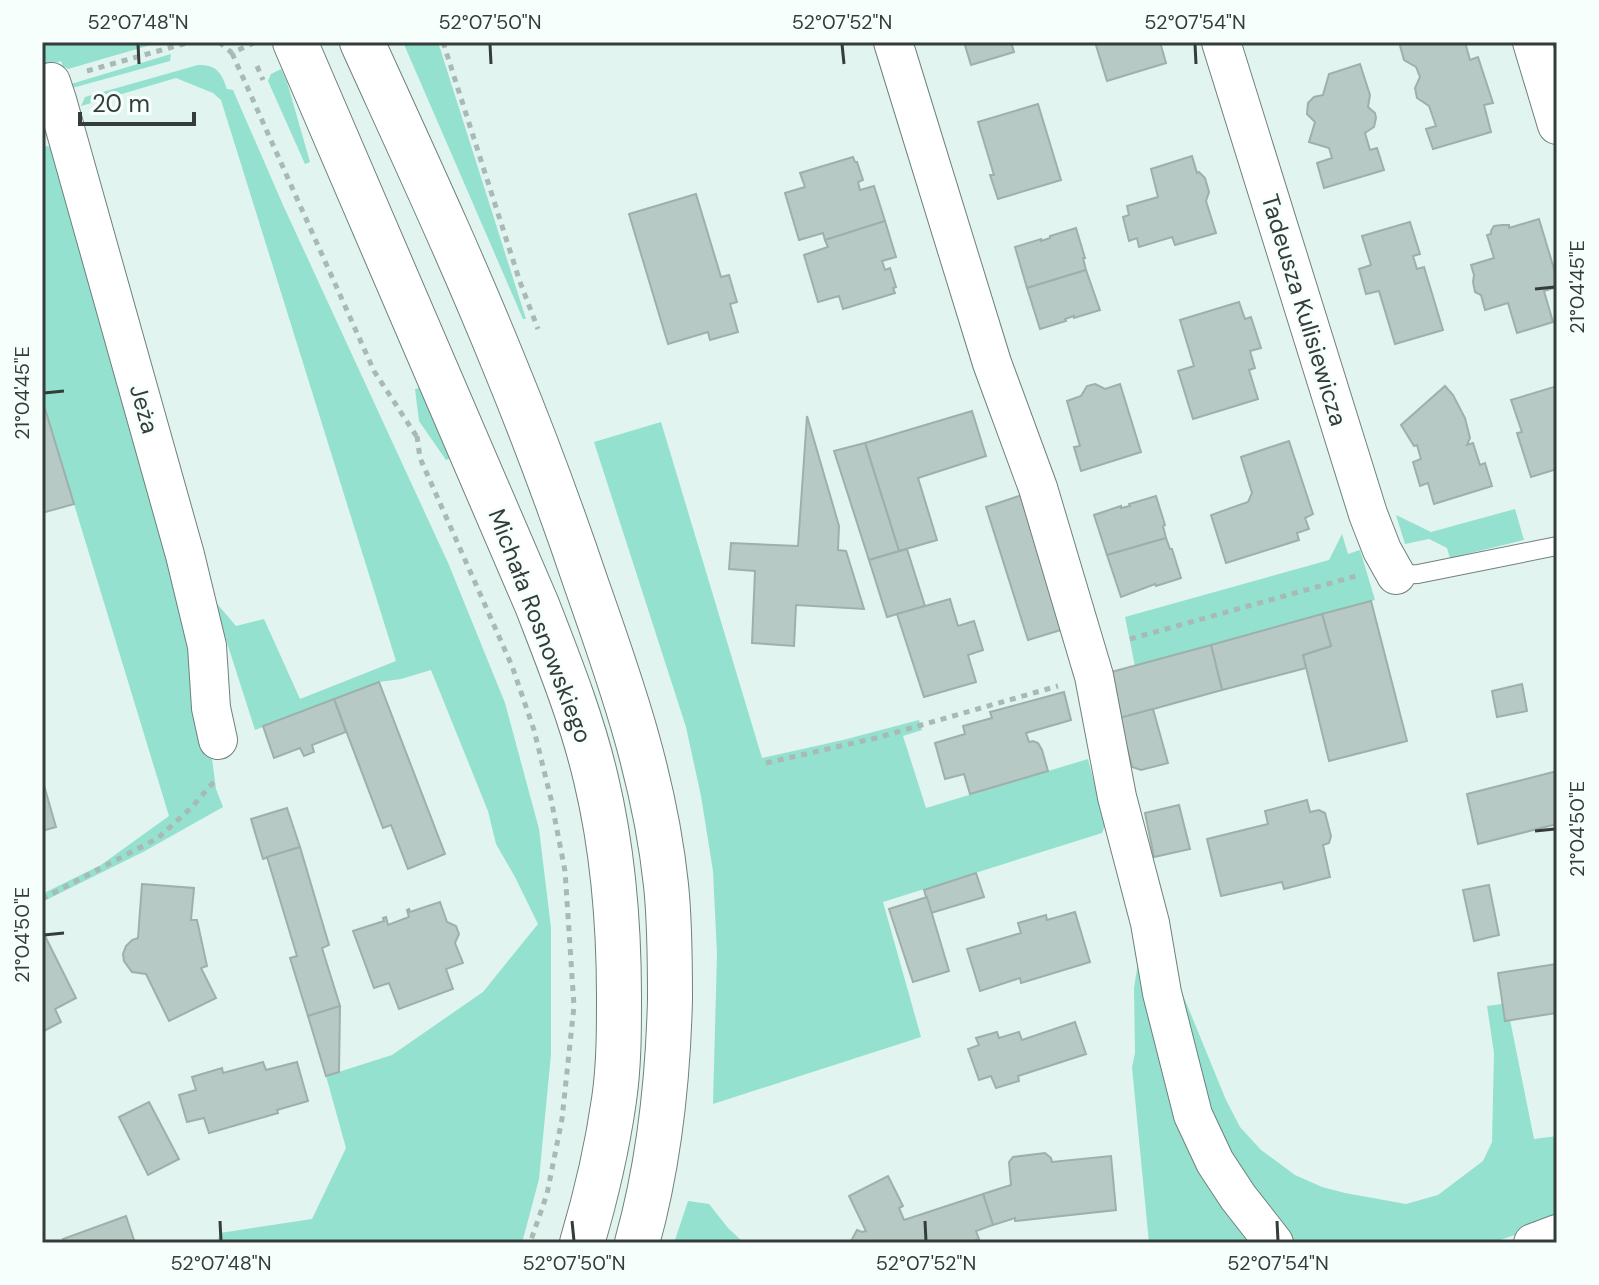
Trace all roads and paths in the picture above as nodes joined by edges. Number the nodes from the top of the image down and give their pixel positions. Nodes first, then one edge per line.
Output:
1 (190, 42) edge
2 (219, 42) edge
3 (257, 42) edge
4 (295, 42) edge
5 (362, 42) edge
6 (893, 42) edge
7 (1221, 42) edge
8 (1532, 42) edge
9 (232, 53) junction
10 (257, 66) dead end
11 (263, 80) dead end
12 (46, 83) edge
13 (1557, 125) edge
14 (415, 424) dead end
15 (417, 437) junction
16 (425, 449) dead end
17 (1557, 546) edge
18 (1393, 570) junction
19 (1130, 639) dead end
20 (1094, 676) junction
21 (222, 754) joint
22 (766, 763) dead end
23 (42, 899) edge
24 (1557, 1234) edge
25 (530, 1243) edge
26 (582, 1243) edge
27 (637, 1243) edge
28 (1274, 1243) edge
29 (1533, 1243) edge

1 - 12 path
2 - 9 path
3 - 9 path
4 - 26 street, Michała Rosnowskiego
5 - 27 street
6 - 20 street
7 - 18 street, Tadeusza Kulisiewicza
8 - 13 street
9 - 15 path
10 - 11 path
12 - 21 street, Jeża
14 - 15 path
15 - 16 path
15 - 25 path
17 - 18 lane
18 - 19 path
20 - 22 path
20 - 28 street
21 - 23 path
24 - 29 street

